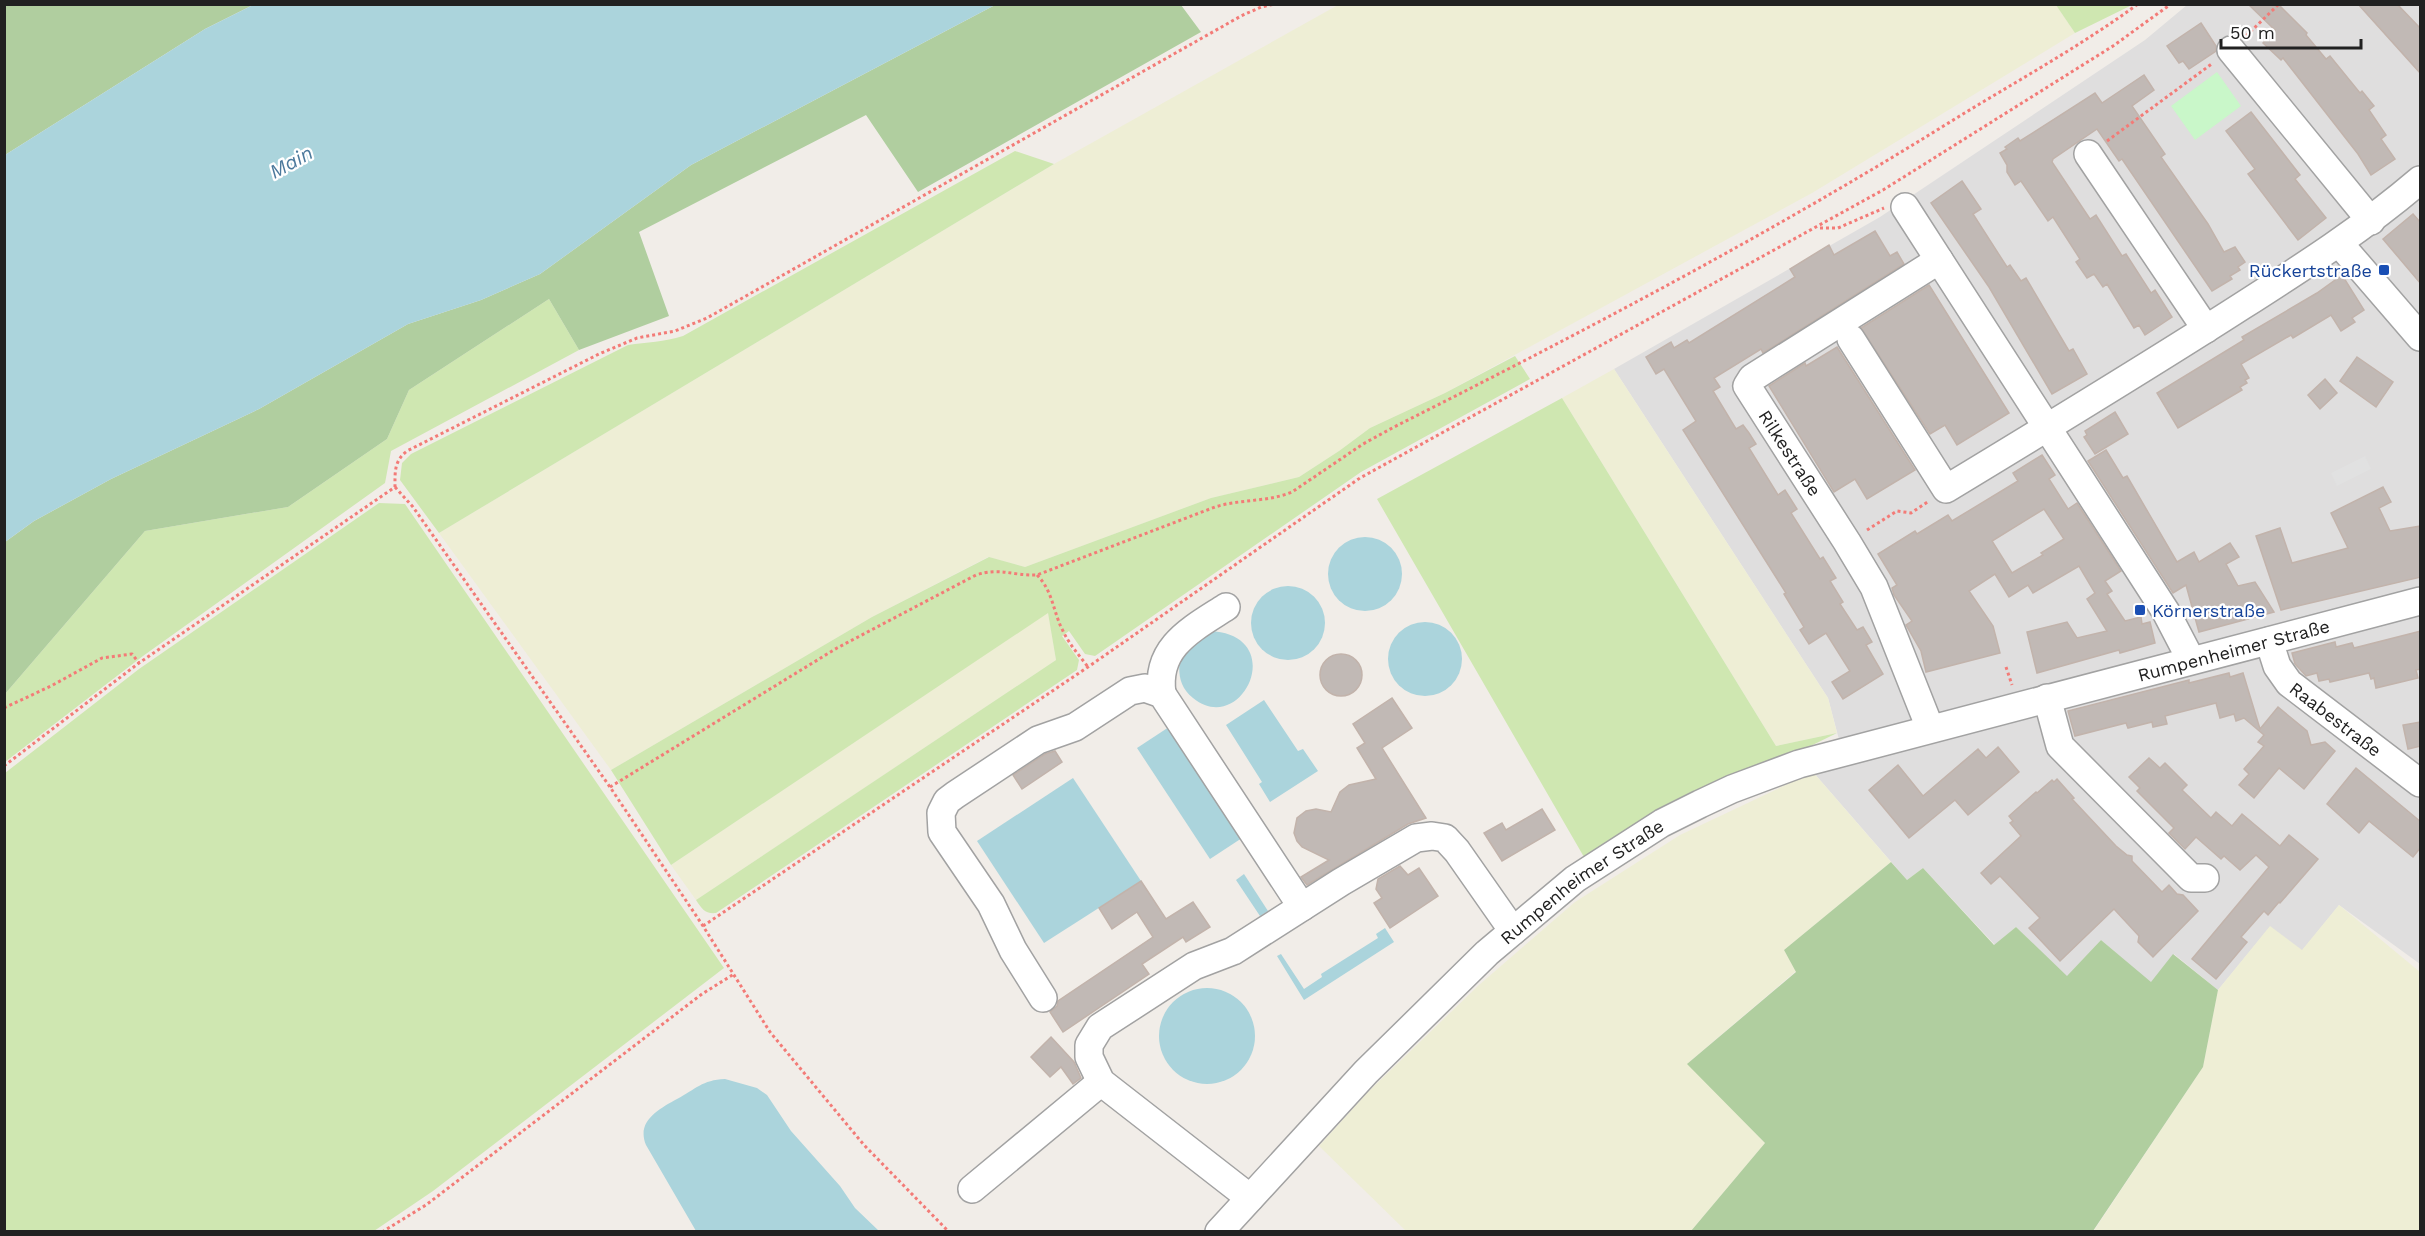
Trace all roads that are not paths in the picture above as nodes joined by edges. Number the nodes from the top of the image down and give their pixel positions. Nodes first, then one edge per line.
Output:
1 (2231, 50) road end
2 (2088, 154) road end
3 (2421, 180) edge
4 (1905, 207) road end
5 (2371, 221) junction
6 (2339, 243) junction
7 (1939, 260) junction
8 (2206, 329) junction
9 (2421, 337) edge
10 (1851, 339) dead end
11 (2047, 428) junction
12 (2421, 601) edge
13 (1226, 607) dead end
14 (2268, 641) junction
15 (2191, 660) junction
16 (1162, 694) junction
17 (2047, 698) junction
18 (1930, 728) junction
19 (2421, 783) edge
20 (2205, 878) dead end
21 (1302, 907) junction
22 (1513, 931) junction
23 (1043, 998) dead end
24 (1101, 1082) junction
25 (972, 1189) dead end
26 (1250, 1198) junction
27 (1219, 1232) edge

1 - 5 street
2 - 8 street
3 - 5 street
4 - 7 street
5 - 6 street
6 - 8 street
6 - 9 street
7 - 11 street
7 - 18 street, Rilkestraße
8 - 11 street
10 - 11 street
11 - 15 street
12 - 14 street, Rumpenheimer Straße
13 - 16 street
14 - 15 street, Rumpenheimer Straße
14 - 19 street, Raabestraße
15 - 17 street, Rumpenheimer Straße
16 - 21 street
16 - 23 street
17 - 18 street, Rumpenheimer Straße
17 - 20 street
18 - 22 street, Rumpenheimer Straße
21 - 22 street
21 - 24 street
22 - 26 street, Rumpenheimer Straße
24 - 25 street
24 - 26 street
26 - 27 street, Rumpenheimer Straße

